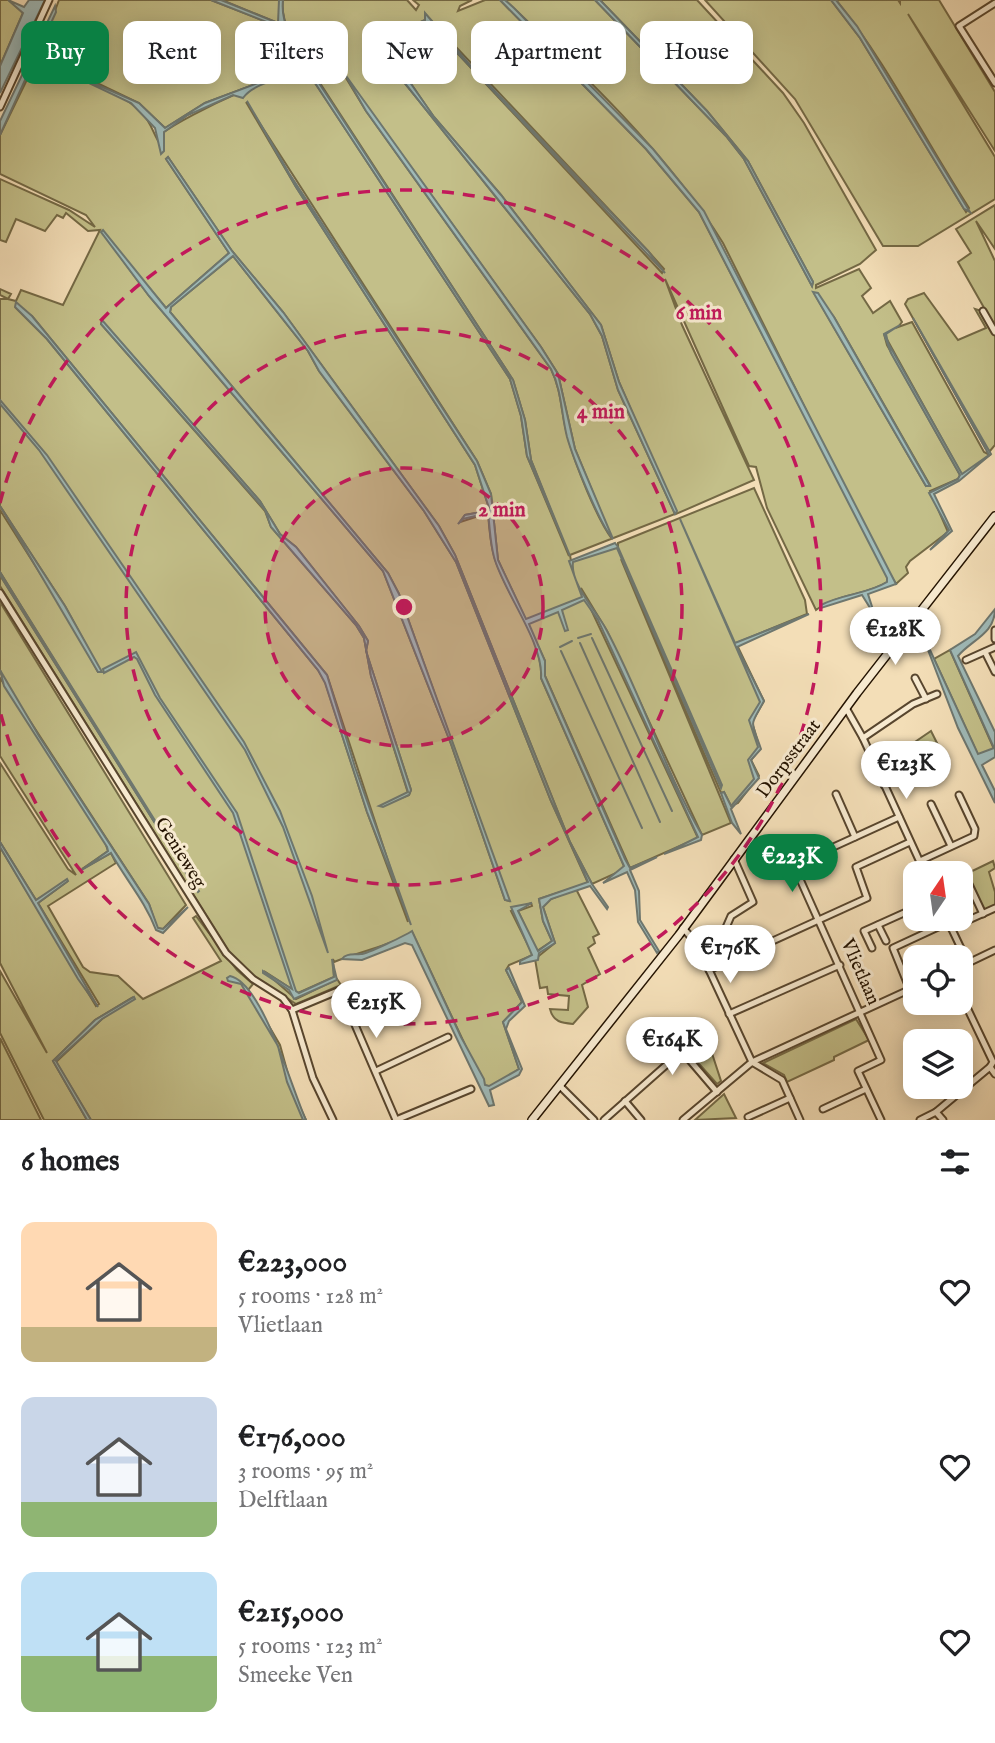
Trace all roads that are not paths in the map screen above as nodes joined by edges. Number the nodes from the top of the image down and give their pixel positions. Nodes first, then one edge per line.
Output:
1 (49, 0) edge
2 (995, 3) edge
3 (995, 83) edge
4 (0, 107) edge
5 (983, 311) dead end
6 (995, 332) edge
7 (994, 520) edge
8 (0, 593) edge
9 (995, 647) edge
10 (985, 652) junction
11 (966, 660) dead end
12 (995, 672) edge
13 (915, 678) dead end
14 (937, 694) dead end
15 (926, 699) junction
16 (846, 708) junction
17 (863, 738) junction
18 (908, 750) dead end
19 (945, 757) dead end
20 (917, 770) junction
21 (884, 785) junction
22 (836, 794) dead end
23 (959, 795) dead end
24 (931, 804) dead end
25 (899, 817) junction
26 (855, 837) junction
27 (910, 842) junction
28 (951, 846) junction
29 (790, 857) dead end
30 (734, 859) junction
31 (920, 861) joint
32 (794, 865) junction
33 (973, 893) edge
34 (995, 908) edge
35 (903, 914) edge
36 (983, 914) junction
37 (973, 917) edge
38 (819, 919) junction
39 (878, 925) junction
40 (683, 928) junction
41 (931, 931) edge
42 (886, 941) dead end
43 (697, 944) junction
44 (872, 948) dead end
45 (995, 950) edge
46 (973, 961) edge
47 (840, 965) junction
48 (903, 968) edge
49 (709, 970) junction
50 (411, 992) dead end
51 (903, 994) edge
52 (292, 1010) junction
53 (861, 1013) junction
54 (729, 1014) junction
55 (971, 1015) edge
56 (353, 1020) junction
57 (448, 1037) dead end
58 (752, 1062) junction
59 (989, 1068) junction
60 (376, 1071) junction
61 (995, 1074) edge
62 (560, 1086) junction
63 (471, 1089) dead end
64 (866, 1089) junction
65 (716, 1092) junction
66 (790, 1098) junction
67 (625, 1101) junction
68 (823, 1109) dead end
69 (936, 1112) junction
70 (748, 1117) dead end
71 (333, 1120) edge
72 (396, 1120) edge
73 (532, 1120) edge
74 (594, 1120) edge
75 (604, 1120) edge
76 (641, 1120) edge
77 (683, 1120) edge
78 (800, 1120) edge
79 (881, 1120) edge
80 (920, 1120) edge
81 (943, 1120) edge

1 - 4 street
2 - 3 street
5 - 6 street
7 - 16 street, Dorpsstraat
8 - 52 street, Genieweg
9 - 10 street
10 - 11 street
10 - 12 street
13 - 15 street
14 - 15 street
15 - 17 street
16 - 17 street
16 - 30 street, Dorpsstraat
17 - 21 street
18 - 20 street
19 - 20 street
20 - 21 street
21 - 25 street
22 - 26 street
23 - 28 street
24 - 28 street
25 - 26 street
25 - 27 street
26 - 32 street
27 - 31 street
27 - 38 street
28 - 31 street
29 - 32 street, Vlietlaan
30 - 40 street, Dorpsstraat
30 - 43 street
32 - 38 street, Vlietlaan
33 - 36 street
34 - 36 street
35 - 39 street
36 - 37 street
38 - 47 street, Vlietlaan
38 - 49 street
39 - 42 street
39 - 44 street
40 - 43 street
40 - 62 street, Dorpsstraat
41 - 48 street
43 - 49 street
45 - 46 street
47 - 53 street, Vlietlaan
47 - 54 street
49 - 54 street
50 - 56 street
51 - 53 street
52 - 56 street
52 - 71 street
53 - 58 street
53 - 64 street, Vlietlaan
54 - 58 street
55 - 59 street
56 - 60 street
57 - 60 street
58 - 65 street
58 - 66 street
59 - 61 street
59 - 69 street
60 - 72 street
62 - 73 street, Dorpsstraat
62 - 74 street
63 - 72 street
64 - 68 street
64 - 79 street
65 - 67 street
65 - 77 street
66 - 70 street
66 - 78 street
67 - 75 street
67 - 76 street
69 - 80 street
69 - 81 street

